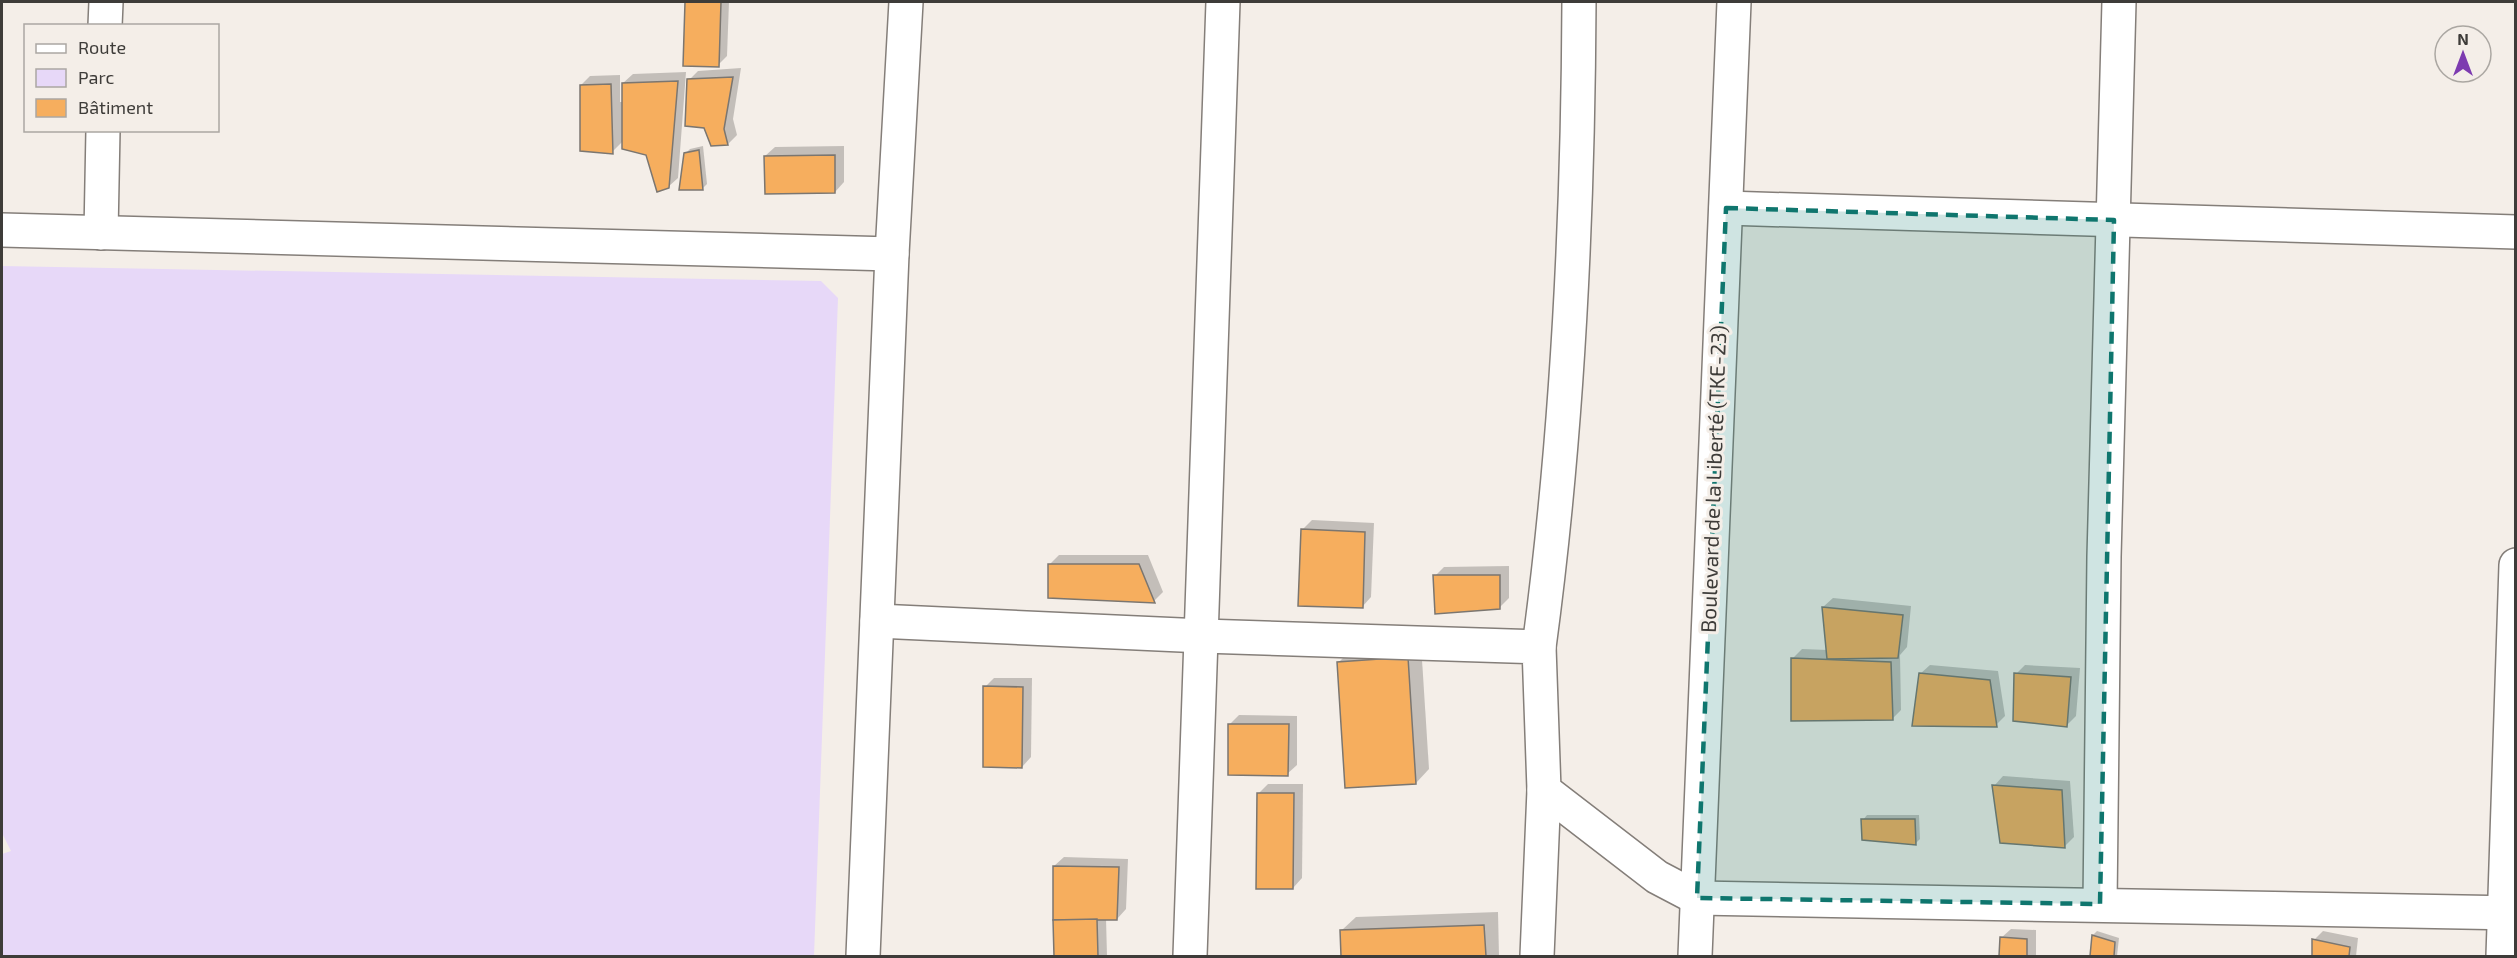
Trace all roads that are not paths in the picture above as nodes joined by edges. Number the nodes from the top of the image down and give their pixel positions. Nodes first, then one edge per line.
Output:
1 (106, 2) edge
2 (906, 2) edge
3 (1223, 2) edge
4 (1579, 2) edge
5 (1734, 2) edge
6 (2119, 2) edge
7 (105, 24) edge
8 (103, 132) edge
9 (1725, 208) junction
10 (2114, 220) junction
11 (2, 230) edge
12 (2516, 232) edge
13 (101, 233) junction
14 (892, 254) junction
15 (2516, 565) edge
16 (877, 621) junction
17 (1203, 636) junction
18 (1539, 647) junction
19 (1544, 790) junction
20 (1697, 898) junction
21 (2100, 904) junction
22 (2510, 913) edge
23 (863, 957) edge
24 (1190, 957) edge
25 (1537, 957) edge
26 (1695, 957) edge
27 (2504, 957) edge

1 - 7 street
2 - 14 street
3 - 17 street
4 - 18 street
5 - 9 street, Boulevard de la Liberté (TKE-23)
6 - 10 street
8 - 13 street
9 - 10 street
9 - 20 street, Boulevard de la Liberté (TKE-23)
10 - 12 street
10 - 21 street
11 - 13 street
13 - 14 street
14 - 16 street
15 - 22 street
16 - 17 street
16 - 23 street
17 - 18 street
17 - 24 street
18 - 19 street
19 - 20 street
19 - 25 street
20 - 21 street
20 - 26 street, Boulevard de la Liberté (TKE-23)
21 - 22 street
22 - 27 street

